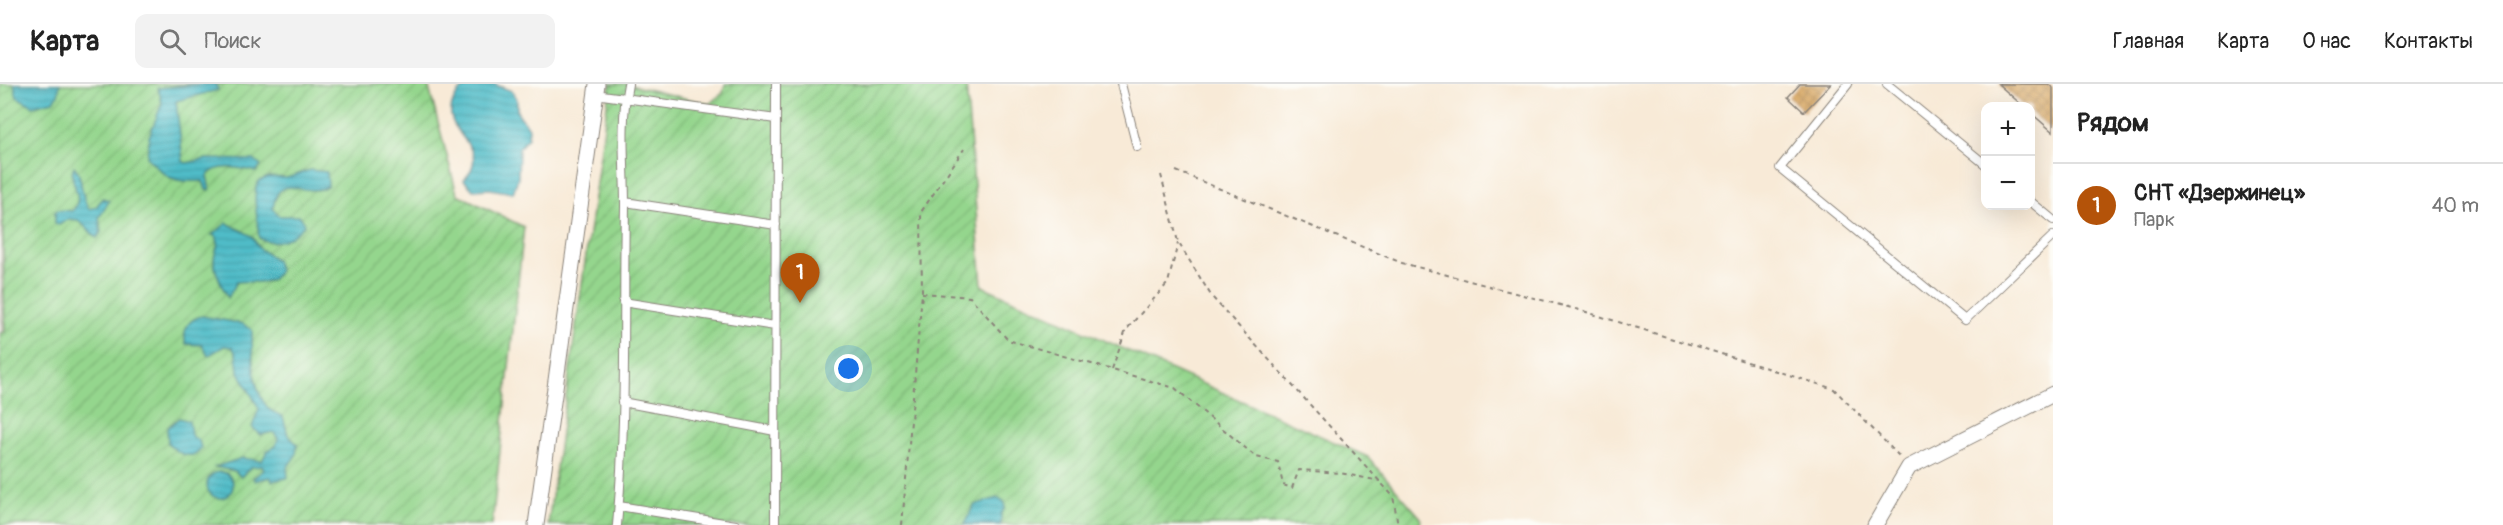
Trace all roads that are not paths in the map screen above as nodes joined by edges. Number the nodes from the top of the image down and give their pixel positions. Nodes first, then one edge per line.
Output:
1 (628, 84) edge
2 (776, 84) edge
3 (1121, 84) edge
4 (1848, 84) edge
5 (1887, 84) edge
6 (596, 89) edge
7 (625, 97) junction
8 (776, 119) junction
9 (1137, 147) dead end
10 (1981, 161) edge
11 (625, 202) junction
12 (2035, 204) edge
13 (2053, 220) edge
14 (776, 225) junction
15 (2053, 236) edge
16 (623, 302) junction
17 (775, 326) junction
18 (2053, 394) edge
19 (622, 402) junction
20 (775, 431) junction
21 (619, 506) junction
22 (536, 525) edge
23 (617, 525) edge
24 (736, 525) edge
25 (775, 525) edge
26 (1875, 525) edge

1 - 7 lane
2 - 8 lane
3 - 9 lane
4 - 15 lane
5 - 10 lane
6 - 7 lane
6 - 22 street
7 - 8 lane
7 - 11 lane
8 - 14 lane
11 - 14 lane
11 - 16 lane
12 - 13 lane
14 - 17 lane
16 - 17 lane
16 - 19 lane
17 - 20 lane
18 - 26 street
19 - 20 lane
19 - 21 lane
20 - 25 lane
21 - 23 lane
21 - 24 lane

